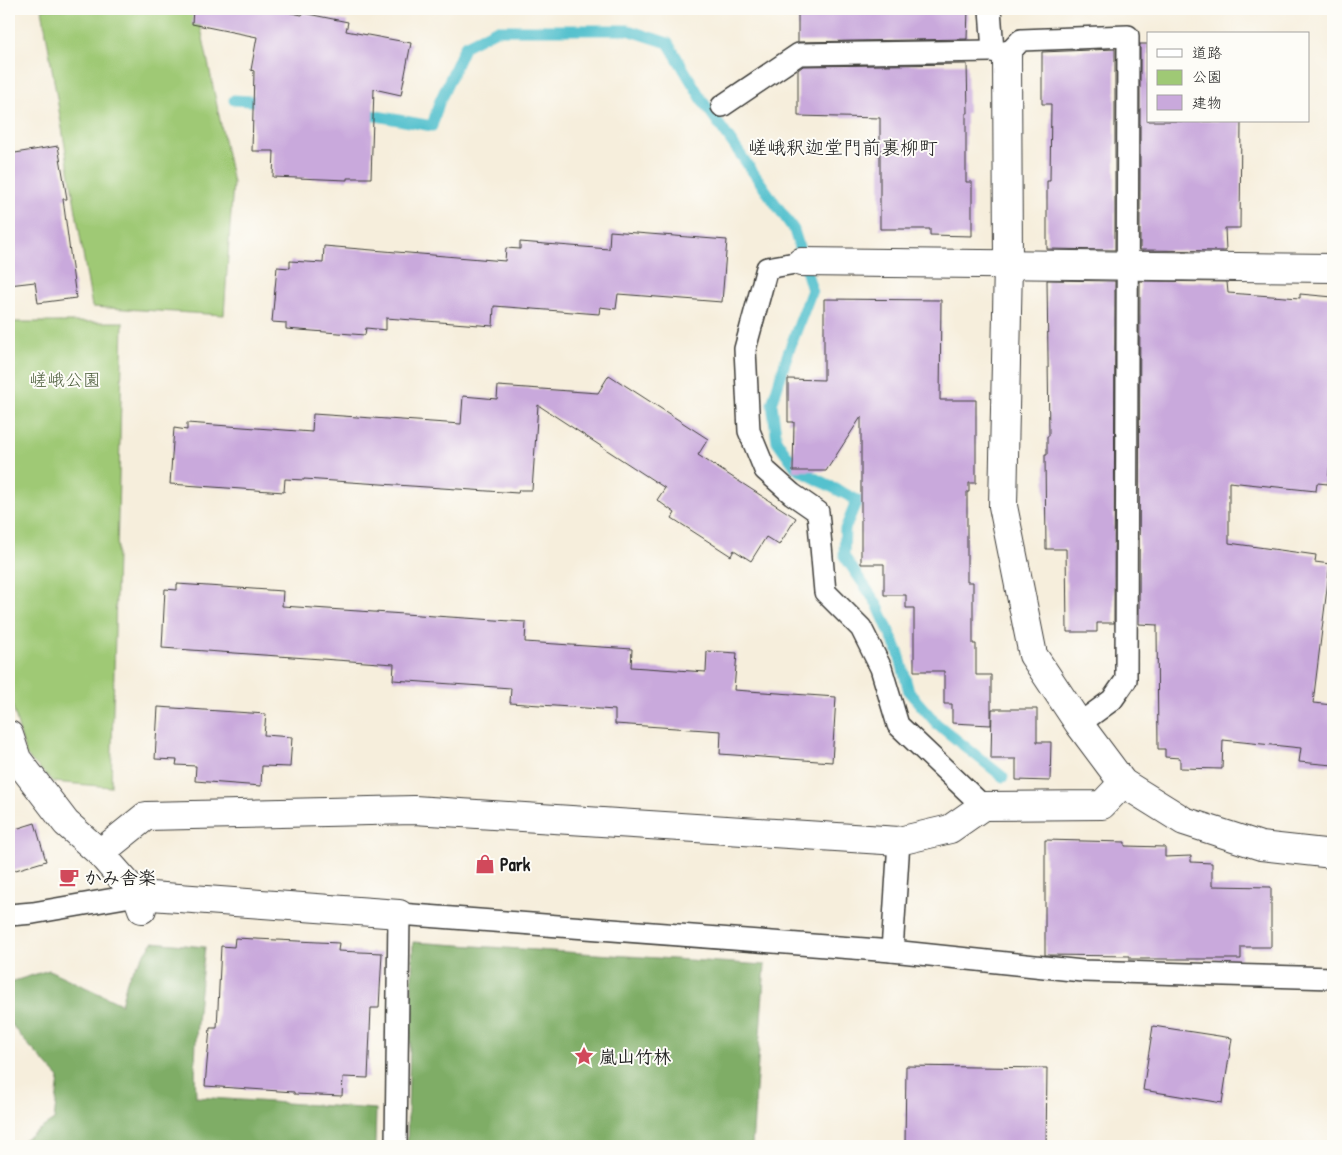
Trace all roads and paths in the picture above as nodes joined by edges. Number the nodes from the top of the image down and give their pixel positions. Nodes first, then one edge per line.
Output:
1 (990, 9) edge
2 (1000, 53) junction
3 (722, 106) dead end
4 (801, 262) joint
5 (1008, 264) junction
6 (1128, 266) junction
7 (1333, 268) edge
8 (1079, 724) junction
9 (9, 735) edge
10 (1123, 783) junction
11 (983, 806) junction
12 (899, 841) junction
13 (100, 853) junction
14 (1333, 854) edge
15 (140, 902) junction
16 (399, 914) junction
17 (9, 915) edge
18 (892, 951) junction
19 (1333, 978) edge
20 (396, 1146) edge

1 - 2 lane
2 - 3 lane
2 - 5 street
2 - 6 lane
4 - 5 street
4 - 11 lane
5 - 6 street
5 - 8 street
6 - 7 street
6 - 8 lane
8 - 10 street
9 - 13 street
10 - 11 street
10 - 14 street
11 - 12 street
12 - 13 street
12 - 18 lane
13 - 15 street
15 - 16 street
15 - 17 lane
16 - 18 lane
16 - 20 lane
18 - 19 lane

